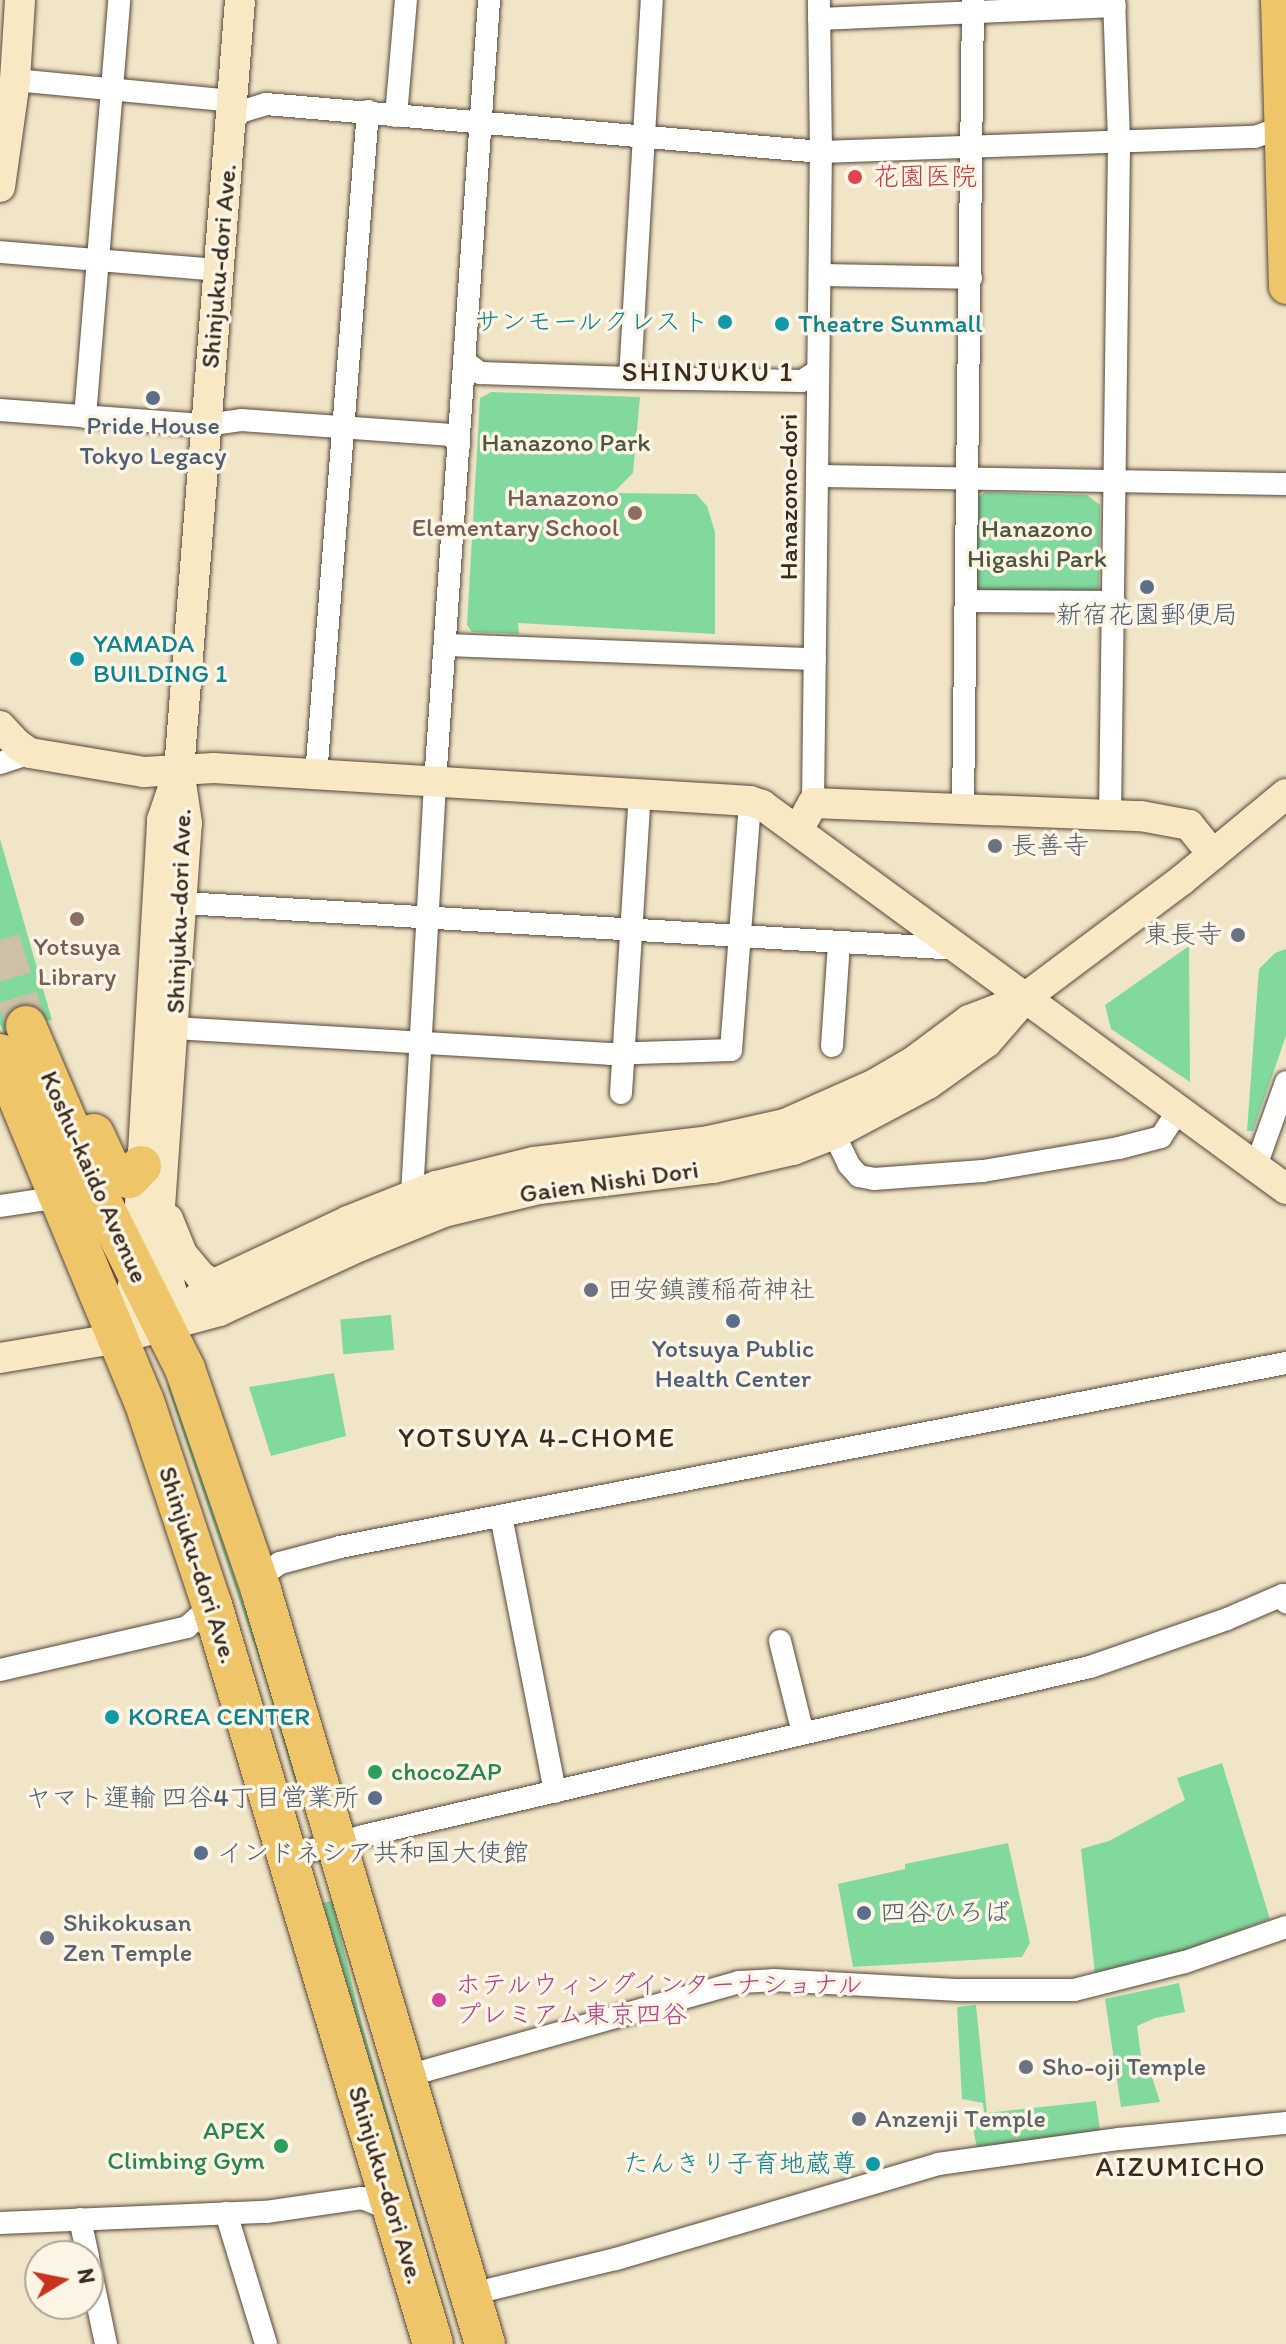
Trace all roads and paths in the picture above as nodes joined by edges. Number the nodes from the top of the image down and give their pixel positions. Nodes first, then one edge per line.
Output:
1 (20, 0) edge
2 (119, 0) edge
3 (240, 0) edge
4 (406, 0) edge
5 (489, 0) edge
6 (652, 0) edge
7 (1278, 0) edge
8 (1114, 3) edge
9 (973, 7) edge
10 (819, 10) edge
11 (15, 80) junction
12 (112, 90) junction
13 (368, 111) junction
14 (231, 114) junction
15 (396, 116) junction
16 (483, 125) junction
17 (1284, 126) edge
18 (646, 138) junction
19 (1119, 141) junction
20 (973, 146) junction
21 (821, 152) junction
22 (0, 187) edge
23 (0, 252) edge
24 (99, 260) junction
25 (218, 270) junction
26 (820, 275) junction
27 (971, 278) junction
28 (1286, 287) edge
29 (465, 362) junction
30 (818, 371) junction
31 (630, 378) junction
32 (0, 410) edge
33 (85, 417) junction
34 (206, 425) junction
35 (343, 428) junction
36 (459, 445) junction
37 (819, 476) junction
38 (969, 479) junction
39 (1116, 481) junction
40 (1286, 484) edge
41 (967, 601) junction
42 (1114, 602) junction
43 (445, 645) junction
44 (815, 659) junction
45 (10, 749) edge
46 (179, 770) junction
47 (316, 776) junction
48 (435, 783) junction
49 (1286, 794) edge
50 (640, 795) junction
51 (750, 801) junction
52 (813, 803) junction
53 (963, 809) junction
54 (1110, 815) junction
55 (798, 830) junction
56 (1213, 855) junction
57 (183, 903) junction
58 (427, 916) junction
59 (632, 928) junction
60 (740, 935) junction
61 (839, 942) junction
62 (960, 950) junction
63 (1026, 997) junction
64 (174, 1028) junction
65 (13, 1040) edge
66 (419, 1042) junction
67 (832, 1046) dead end
68 (625, 1054) junction
69 (1286, 1082) edge
70 (621, 1093) dead end
71 (1178, 1111) junction
72 (834, 1134) junction
73 (1256, 1166) junction
74 (152, 1170) junction
75 (1286, 1189) edge
76 (412, 1195) junction
77 (60, 1197) junction
78 (0, 1206) edge
79 (136, 1274) junction
80 (214, 1284) junction
81 (165, 1326) junction
82 (119, 1338) junction
83 (0, 1358) edge
84 (1286, 1363) edge
85 (501, 1516) junction
86 (261, 1590) junction
87 (1286, 1602) edge
88 (212, 1605) junction
89 (780, 1641) dead end
90 (0, 1670) edge
91 (803, 1733) junction
92 (555, 1792) junction
93 (338, 1843) junction
94 (288, 1857) junction
95 (1286, 1927) edge
96 (407, 2076) junction
97 (1286, 2123) edge
98 (394, 2211) junction
99 (226, 2213) junction
100 (80, 2219) junction
101 (0, 2223) edge
102 (84, 2240) edge
103 (471, 2294) junction
104 (101, 2320) edge
105 (106, 2344) edge
106 (266, 2344) edge
107 (433, 2344) edge
108 (485, 2344) edge

1 - 11 street
2 - 12 street
3 - 14 street, Shinjuku-dori Ave.
4 - 15 street
5 - 16 street
6 - 18 street
7 - 17 main road
8 - 9 street
8 - 19 street
9 - 10 street
9 - 20 street
10 - 21 street, Hanazono-dori
11 - 12 street
11 - 22 street
12 - 14 street
12 - 24 street
13 - 14 street
13 - 15 street
13 - 35 street
14 - 25 street, Shinjuku-dori Ave.
15 - 16 street
16 - 18 street
16 - 29 street
17 - 19 street
17 - 28 main road
18 - 21 street
18 - 31 street
19 - 20 street
19 - 39 street
20 - 21 street
20 - 27 street
21 - 26 street, Hanazono-dori
23 - 24 street
24 - 25 street
24 - 33 street
25 - 34 street, Shinjuku-dori Ave.
26 - 27 street
26 - 30 street, Hanazono-dori
27 - 38 street
29 - 31 street
29 - 36 street
30 - 31 street
30 - 37 street, Hanazono-dori
32 - 33 street
33 - 34 street
34 - 35 street
34 - 46 street, Shinjuku-dori Ave.
35 - 36 street
35 - 47 street
36 - 43 street
37 - 38 street
37 - 44 street, Hanazono-dori
38 - 39 street
38 - 41 street
39 - 40 street
39 - 42 street
41 - 42 street
41 - 53 street
42 - 54 street
43 - 44 street
43 - 48 street
44 - 52 street, Hanazono-dori
45 - 46 street
46 - 47 street
46 - 57 street, Shinjuku-dori Ave.
46 - 74 street, Shinjuku-dori Ave.
47 - 48 street
48 - 50 street
48 - 58 street
49 - 56 street, Gaien Nishi Dori
50 - 51 street
50 - 59 street
51 - 55 street
51 - 60 street
52 - 53 street
52 - 55 street
53 - 54 street
54 - 56 street
55 - 62 street
56 - 63 street, Gaien Nishi Dori
57 - 58 street
57 - 64 street, Shinjuku-dori Ave.
58 - 59 street
58 - 66 street
59 - 60 street
59 - 68 street
60 - 61 street
60 - 68 street
61 - 62 street
61 - 67 street
62 - 63 street
63 - 71 street
63 - 72 street, Gaien Nishi Dori
63 - 76 street, Gaien Nishi Dori
64 - 66 street
64 - 74 street, Shinjuku-dori Ave.
65 - 74 highway
65 - 77 highway, Koshu-kaido Avenue
65 - 79 highway, Koshu-kaido Avenue
66 - 68 street
66 - 76 street
68 - 70 street
69 - 73 street
71 - 72 street
71 - 73 street
72 - 81 street, Gaien Nishi Dori
73 - 75 street
74 - 79 street, Shinjuku-dori Ave.
74 - 80 street
74 - 81 street, Shinjuku-dori Ave.
76 - 80 street, Gaien Nishi Dori
77 - 78 street
77 - 82 highway, Koshu-kaido Avenue
79 - 81 highway, Koshu-kaido Avenue
79 - 82 street, Shinjuku-dori Ave.
80 - 81 street, Gaien Nishi Dori
81 - 82 street, Gaien Nishi Dori
81 - 86 highway, Shinjuku-dori Ave.
82 - 83 street, Gaien Nishi Dori
82 - 88 highway, Shinjuku-dori Ave.
84 - 85 street
85 - 86 street
85 - 92 street
86 - 93 highway, Shinjuku-dori Ave.
87 - 91 street
88 - 90 street
88 - 94 highway, Shinjuku-dori Ave.
89 - 91 street
91 - 92 street
92 - 93 street
93 - 94 street
93 - 96 highway, Shinjuku-dori Ave.
94 - 98 highway, Shinjuku-dori Ave.
95 - 96 street
96 - 103 highway, Shinjuku-dori Ave.
97 - 103 street
98 - 99 street
98 - 107 highway, Shinjuku-dori Ave.
99 - 100 street
99 - 106 street
100 - 101 street
100 - 102 street
103 - 108 highway, Shinjuku-dori Ave.
104 - 105 street

